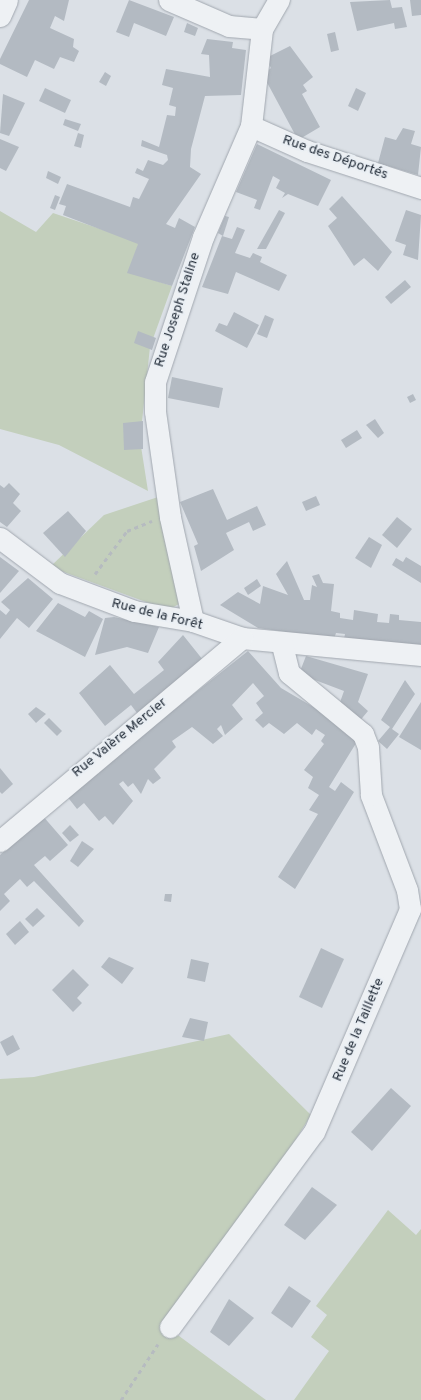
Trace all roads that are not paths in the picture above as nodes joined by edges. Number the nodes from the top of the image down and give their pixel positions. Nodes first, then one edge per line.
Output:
1 (8, 0) edge
2 (170, 0) edge
3 (279, 0) edge
4 (0, 16) edge
5 (262, 29) junction
6 (251, 126) junction
7 (421, 188) edge
8 (0, 538) edge
9 (193, 621) junction
10 (242, 638) junction
11 (281, 642) junction
12 (421, 655) edge
13 (0, 841) edge
14 (170, 1327) road end

1 - 4 street
2 - 5 street
3 - 5 street
5 - 6 street, Rue Joseph Staline
6 - 7 street, Rue des Déportés
6 - 9 street, Rue Joseph Staline
8 - 9 street, Rue de la Forêt
9 - 10 street, Rue de la Forêt
10 - 11 street, Rue de la Forêt
10 - 13 street, Rue Valère Mercier
11 - 12 street, Rue de la Forêt
11 - 14 street, Rue de la Taillette

